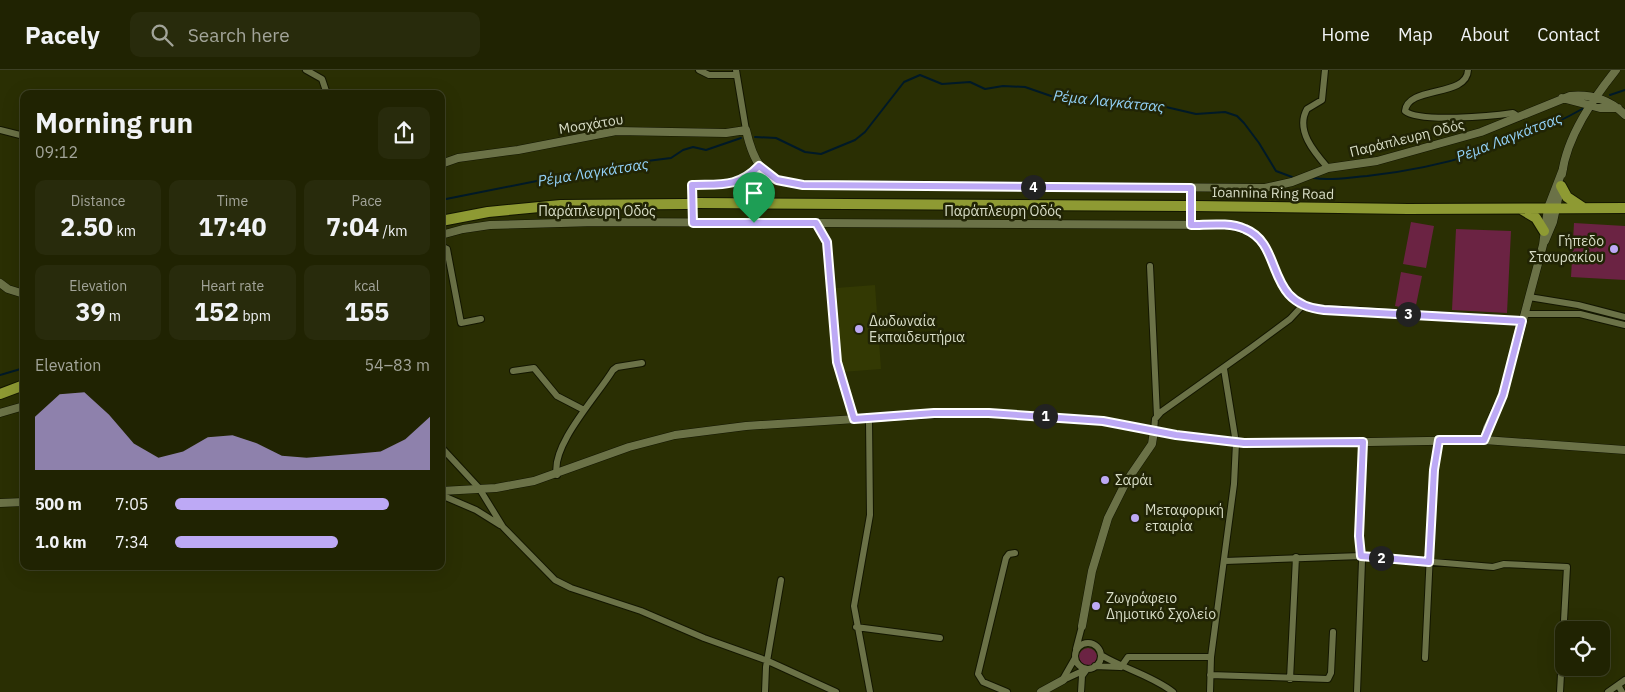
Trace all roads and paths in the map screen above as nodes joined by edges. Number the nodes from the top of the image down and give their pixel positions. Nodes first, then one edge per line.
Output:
1 (699, 70) edge
2 (1325, 70) edge
3 (1468, 70) edge
4 (1616, 70) edge
5 (310, 71) edge
6 (736, 72) edge
7 (326, 90) edge
8 (1562, 98) junction
9 (1596, 98) junction
10 (1590, 106) junction
11 (1618, 108) junction
12 (1625, 115) edge
13 (1519, 117) junction
14 (0, 130) edge
15 (746, 130) junction
16 (20, 135) edge
17 (445, 163) edge
18 (759, 166) junction
19 (1328, 168) junction
20 (1563, 169) junction
21 (1561, 186) junction
22 (1191, 188) junction
23 (1552, 208) junction
24 (1583, 208) junction
25 (1625, 208) edge
26 (1520, 209) junction
27 (445, 221) edge
28 (693, 223) junction
29 (816, 223) junction
30 (1191, 225) junction
31 (1544, 231) junction
32 (445, 234) edge
33 (1543, 245) junction
34 (445, 249) edge
35 (1150, 266) dead end
36 (0, 283) edge
37 (20, 293) edge
38 (1529, 297) junction
39 (1302, 305) junction
40 (1625, 317) edge
41 (481, 318) dead end
42 (1523, 318) junction
43 (1625, 325) edge
44 (642, 363) dead end
45 (1224, 369) junction
46 (513, 372) dead end
47 (20, 386) edge
48 (0, 394) edge
49 (20, 407) edge
50 (584, 410) junction
51 (0, 413) edge
52 (1157, 416) junction
53 (869, 418) junction
54 (854, 419) junction
55 (1154, 431) junction
56 (1439, 440) junction
57 (1484, 440) junction
58 (1236, 442) junction
59 (1363, 442) junction
60 (1625, 450) edge
61 (445, 451) edge
62 (556, 475) junction
63 (479, 488) junction
64 (445, 491) edge
65 (445, 498) edge
66 (20, 502) edge
67 (0, 503) edge
68 (503, 527) junction
69 (1015, 553) dead end
70 (1361, 556) junction
71 (1296, 558) junction
72 (1225, 561) junction
73 (1429, 562) junction
74 (781, 580) dead end
75 (1082, 626) junction
76 (856, 627) junction
77 (1333, 632) dead end
78 (940, 638) dead end
79 (1091, 643) junction
80 (1076, 650) junction
81 (1101, 655) junction
82 (1075, 658) junction
83 (1211, 658) junction
84 (1425, 658) dead end
85 (768, 661) junction
86 (1095, 666) junction
87 (1121, 667) junction
88 (1087, 669) junction
89 (1210, 675) junction
90 (1290, 678) junction
91 (1062, 680) junction
92 (1625, 680) edge
93 (1618, 685) junction
94 (765, 692) edge
95 (836, 692) edge
96 (870, 692) edge
97 (1007, 692) edge
98 (1041, 692) edge
99 (1081, 692) edge
100 (1173, 692) edge
101 (1210, 692) edge
102 (1357, 692) edge
103 (1560, 692) edge
104 (1608, 692) edge
105 (1622, 692) edge

1 - 6 street
2 - 19 street
3 - 13 street
4 - 9 street
5 - 7 street
6 - 15 street
8 - 9 street, Παράπλευρη Οδός
8 - 10 street
8 - 13 street, Παράπλευρη Οδός
9 - 10 street
9 - 11 street, Παράπλευρη Οδός
10 - 11 street
10 - 20 street
11 - 12 street, Παράπλευρη Οδός
13 - 19 street, Παράπλευρη Οδός
14 - 16 street
15 - 17 street, Μοσχάτου
15 - 18 street
18 - 22 street, Παράπλευρη Οδός
18 - 28 street
19 - 22 street, Παράπλευρη Οδός
20 - 21 street
20 - 23 street
21 - 23 street
21 - 24 highway
22 - 30 street
23 - 24 highway, Ioannina Ring Road
23 - 26 highway, Ioannina Ring Road
23 - 31 street
23 - 33 street
24 - 25 highway, Ioannina Ring Road
26 - 27 highway, Ioannina Ring Road, bridge
26 - 31 highway
28 - 29 street, Παράπλευρη Οδός
28 - 32 street, Παράπλευρη Οδός
29 - 30 street, Παράπλευρη Οδός
29 - 54 street
30 - 39 street, Παράπλευρη Οδός
31 - 33 street
33 - 38 street
34 - 41 street
35 - 52 street
36 - 37 street
38 - 40 street
38 - 42 street
39 - 42 street
39 - 45 street
42 - 43 street
42 - 57 street
44 - 50 street
45 - 52 street
45 - 58 street
46 - 50 street
47 - 48 highway
49 - 51 street
50 - 62 street
52 - 55 street
53 - 54 street
53 - 55 street
53 - 76 street
54 - 62 street
55 - 58 street
55 - 75 street
56 - 57 street
56 - 59 street
56 - 73 street
57 - 60 street
58 - 59 street
58 - 72 street
59 - 70 street
61 - 63 street
62 - 63 street
63 - 64 street
63 - 68 street
65 - 68 street
66 - 67 street
68 - 85 street
69 - 97 street
70 - 71 street
70 - 73 street
70 - 102 street
71 - 72 street
71 - 90 street
72 - 83 street
73 - 84 street
73 - 103 street
74 - 85 street
75 - 79 street
75 - 80 street
76 - 78 street
76 - 96 street
77 - 90 street
79 - 80 street
79 - 81 street
80 - 82 street
81 - 86 street
81 - 87 street
82 - 88 street
82 - 91 street
83 - 87 street
83 - 89 street
85 - 94 street
85 - 95 street
86 - 87 street
86 - 88 street
87 - 100 street
88 - 91 street
88 - 99 street
89 - 90 street
89 - 101 street
91 - 98 street
92 - 93 street
93 - 104 street
93 - 105 street

